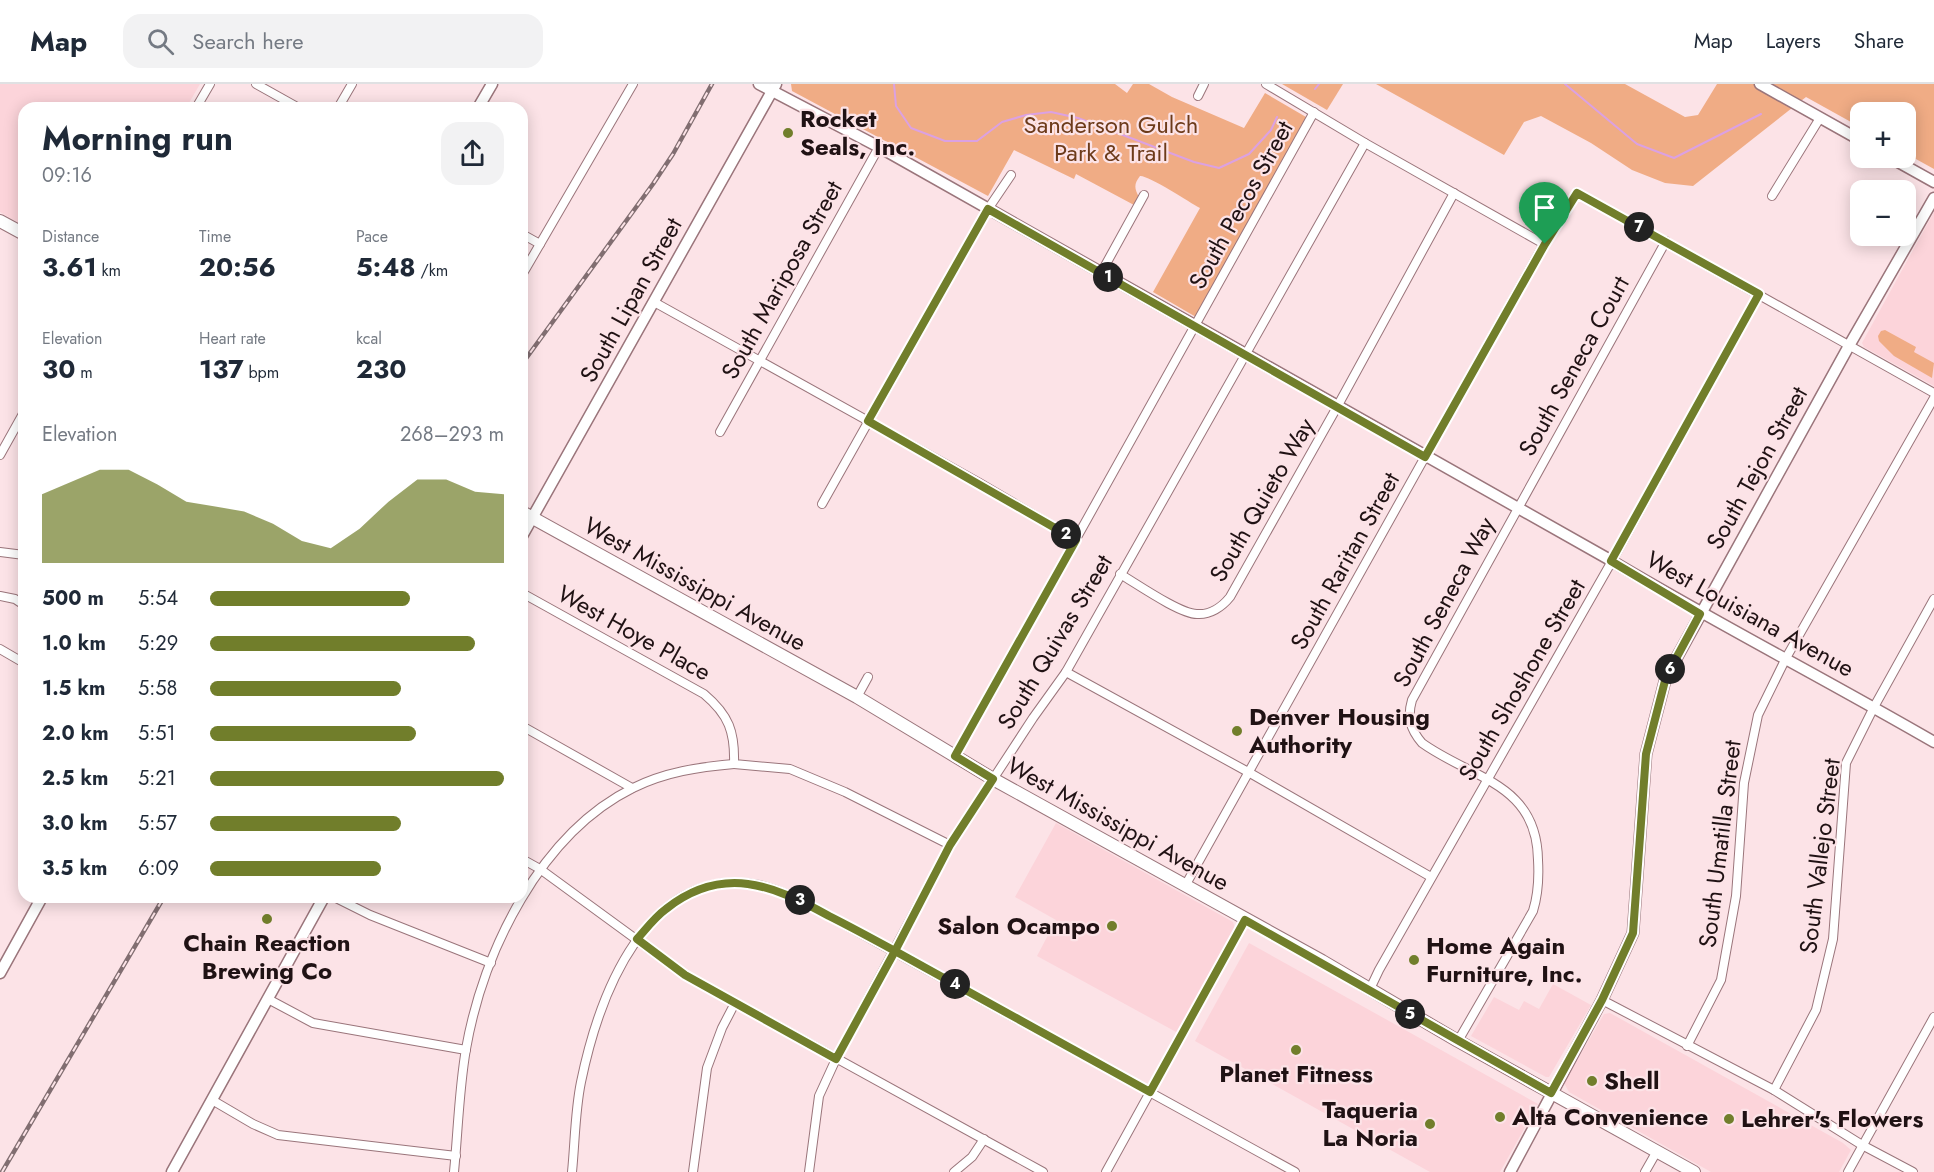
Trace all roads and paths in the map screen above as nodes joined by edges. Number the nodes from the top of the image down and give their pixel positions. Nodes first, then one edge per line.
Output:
1 (210, 84) edge
2 (256, 84) edge
3 (352, 84) edge
4 (492, 84) edge
5 (633, 84) edge
6 (759, 84) edge
7 (1204, 84) edge
8 (1266, 84) edge
9 (1760, 84) edge
10 (774, 87) edge
11 (1198, 96) dead end
12 (200, 102) edge
13 (288, 102) edge
14 (342, 102) edge
15 (482, 102) edge
16 (1314, 112) junction
17 (1820, 118) junction
18 (1850, 134) edge
19 (1365, 143) junction
20 (879, 147) junction
21 (1908, 168) edge
22 (1011, 175) dead end
23 (1934, 182) edge
24 (1454, 192) junction
25 (1144, 195) dead end
26 (1772, 196) dead end
27 (1934, 198) edge
28 (988, 209) junction
29 (0, 221) edge
30 (18, 231) edge
31 (528, 237) edge
32 (1666, 241) junction
33 (540, 244) junction
34 (1545, 244) junction
35 (528, 265) edge
36 (1101, 273) junction
37 (1759, 294) junction
38 (654, 302) junction
39 (1195, 327) junction
40 (1850, 344) junction
41 (1244, 354) junction
42 (760, 361) junction
43 (1934, 395) edge
44 (1337, 407) junction
45 (868, 421) junction
46 (18, 422) edge
47 (720, 432) dead end
48 (0, 454) edge
49 (1425, 457) junction
50 (822, 504) dead end
51 (1517, 509) junction
52 (528, 513) edge
53 (528, 516) edge
54 (1076, 540) junction
55 (0, 552) edge
56 (18, 554) edge
57 (1611, 561) junction
58 (1120, 574) junction
59 (0, 596) edge
60 (528, 596) edge
61 (1934, 599) edge
62 (18, 601) edge
63 (1700, 614) junction
64 (0, 649) edge
65 (1786, 658) junction
66 (18, 660) edge
67 (1066, 672) junction
68 (868, 677) dead end
69 (856, 698) junction
70 (1874, 707) junction
71 (528, 729) edge
72 (1934, 742) edge
73 (955, 756) junction
74 (734, 764) junction
75 (1250, 773) junction
76 (993, 779) junction
77 (1487, 780) junction
78 (632, 788) junction
79 (950, 845) junction
80 (528, 862) edge
81 (540, 869) junction
82 (1431, 877) junction
83 (1185, 886) junction
84 (528, 889) edge
85 (39, 903) edge
86 (321, 903) edge
87 (346, 903) edge
88 (520, 903) edge
89 (1245, 920) junction
90 (637, 939) junction
91 (895, 951) junction
92 (491, 963) junction
93 (0, 973) edge
94 (1370, 989) junction
95 (268, 999) junction
96 (1602, 1000) junction
97 (735, 1003) junction
98 (1934, 1017) edge
99 (1458, 1041) junction
100 (1687, 1046) junction
101 (466, 1050) junction
102 (836, 1059) junction
103 (1774, 1090) junction
104 (1150, 1092) junction
105 (1551, 1093) junction
106 (212, 1100) junction
107 (984, 1139) junction
108 (1862, 1145) junction
109 (1657, 1151) junction
110 (456, 1156) junction
111 (172, 1172) edge
112 (454, 1172) edge
113 (572, 1172) edge
114 (693, 1172) edge
115 (810, 1172) edge
116 (954, 1172) edge
117 (1043, 1172) edge
118 (1106, 1172) edge
119 (1295, 1172) edge
120 (1510, 1172) edge
121 (1645, 1172) edge
122 (1694, 1172) edge
123 (1848, 1172) edge
124 (1913, 1172) edge

1 - 12 street
2 - 13 street
3 - 14 street
4 - 15 street
5 - 33 street
6 - 10 street, West Louisiana Avenue
7 - 11 street
8 - 16 street
9 - 17 street
10 - 20 street, West Louisiana Avenue
10 - 38 street, South Lipan Street
16 - 19 street
16 - 39 street, South Pecos Street
17 - 18 street
17 - 26 street
19 - 24 street
19 - 41 street, South Quivas Street
20 - 28 street, West Louisiana Avenue
20 - 42 street, South Mariposa Street
21 - 23 street
22 - 28 street
24 - 34 street
24 - 44 street, South Quieto Way
25 - 36 street
27 - 40 street, South Tejon Street
28 - 36 street, West Louisiana Avenue
28 - 45 street
29 - 30 main road
31 - 33 street
32 - 34 street, South Raritan Street
32 - 37 street
32 - 51 street, South Seneca Court
33 - 35 street
34 - 49 street, South Raritan Street
36 - 39 street, West Louisiana Avenue
37 - 40 street
37 - 57 street, South Shoshone Street
38 - 42 street
38 - 52 street, South Lipan Street
39 - 41 street, West Louisiana Avenue
39 - 54 street, South Pecos Street
40 - 43 street
40 - 63 street, South Tejon Street
41 - 44 street, West Louisiana Avenue
41 - 58 street, South Quivas Street
42 - 45 street
42 - 47 street, South Mariposa Street
43 - 65 street, South Umatilla Street
44 - 49 street, West Louisiana Avenue
44 - 58 street, South Quieto Way
45 - 50 street
45 - 54 street
46 - 48 street
49 - 51 street, West Louisiana Avenue
49 - 75 street, South Raritan Street
51 - 57 street, West Louisiana Avenue
51 - 77 street, South Seneca Way
53 - 69 main road, West Mississippi Avenue
54 - 73 street, South Pecos Street
55 - 56 street
57 - 63 street, West Louisiana Avenue
57 - 77 street, South Shoshone Street
58 - 67 street, South Quivas Street
59 - 62 street
60 - 74 street, West Hoye Place
61 - 70 street, South Vallejo Street
63 - 65 street, West Louisiana Avenue
63 - 96 street, South Tejon Street
64 - 66 street
65 - 70 street, West Louisiana Avenue
65 - 100 street, South Umatilla Street
67 - 75 street
67 - 76 street, South Quivas Street
68 - 69 street
69 - 73 main road, West Mississippi Avenue
70 - 72 street, West Louisiana Avenue
70 - 103 street, South Vallejo Street
71 - 78 street
73 - 76 main road, West Mississippi Avenue
74 - 78 street
74 - 79 street
75 - 82 street
75 - 83 street, South Raritan Street
76 - 79 street, South Quivas Street
76 - 83 main road, West Mississippi Avenue
77 - 82 street, South Shoshone Street
77 - 99 street, South Seneca Way
78 - 81 street
79 - 91 street, South Quivas Street
80 - 81 street
81 - 84 street
81 - 90 street
82 - 94 street, South Shoshone Street
83 - 89 main road, West Mississippi Avenue
85 - 93 street
86 - 95 street
87 - 92 street
88 - 92 street
89 - 94 main road, West Mississippi Avenue
89 - 104 street
90 - 91 street
90 - 97 street
90 - 113 street
91 - 102 street, South Quivas Street
91 - 104 street
92 - 101 street
94 - 99 main road, West Mississippi Avenue
95 - 101 street
95 - 106 street
96 - 100 street
96 - 105 street, South Tejon Street
97 - 102 street
97 - 114 street
98 - 108 street
99 - 105 main road, West Mississippi Avenue
100 - 103 street
101 - 110 street
102 - 107 street
102 - 115 street, South Quivas Street
103 - 108 street
104 - 118 street
104 - 119 street
105 - 109 main road, West Mississippi Avenue
105 - 120 street, South Tejon Street
106 - 110 street
106 - 111 street
107 - 116 street
107 - 117 street
108 - 123 street
108 - 124 street
109 - 121 street
109 - 122 main road, West Mississippi Avenue
110 - 112 street

